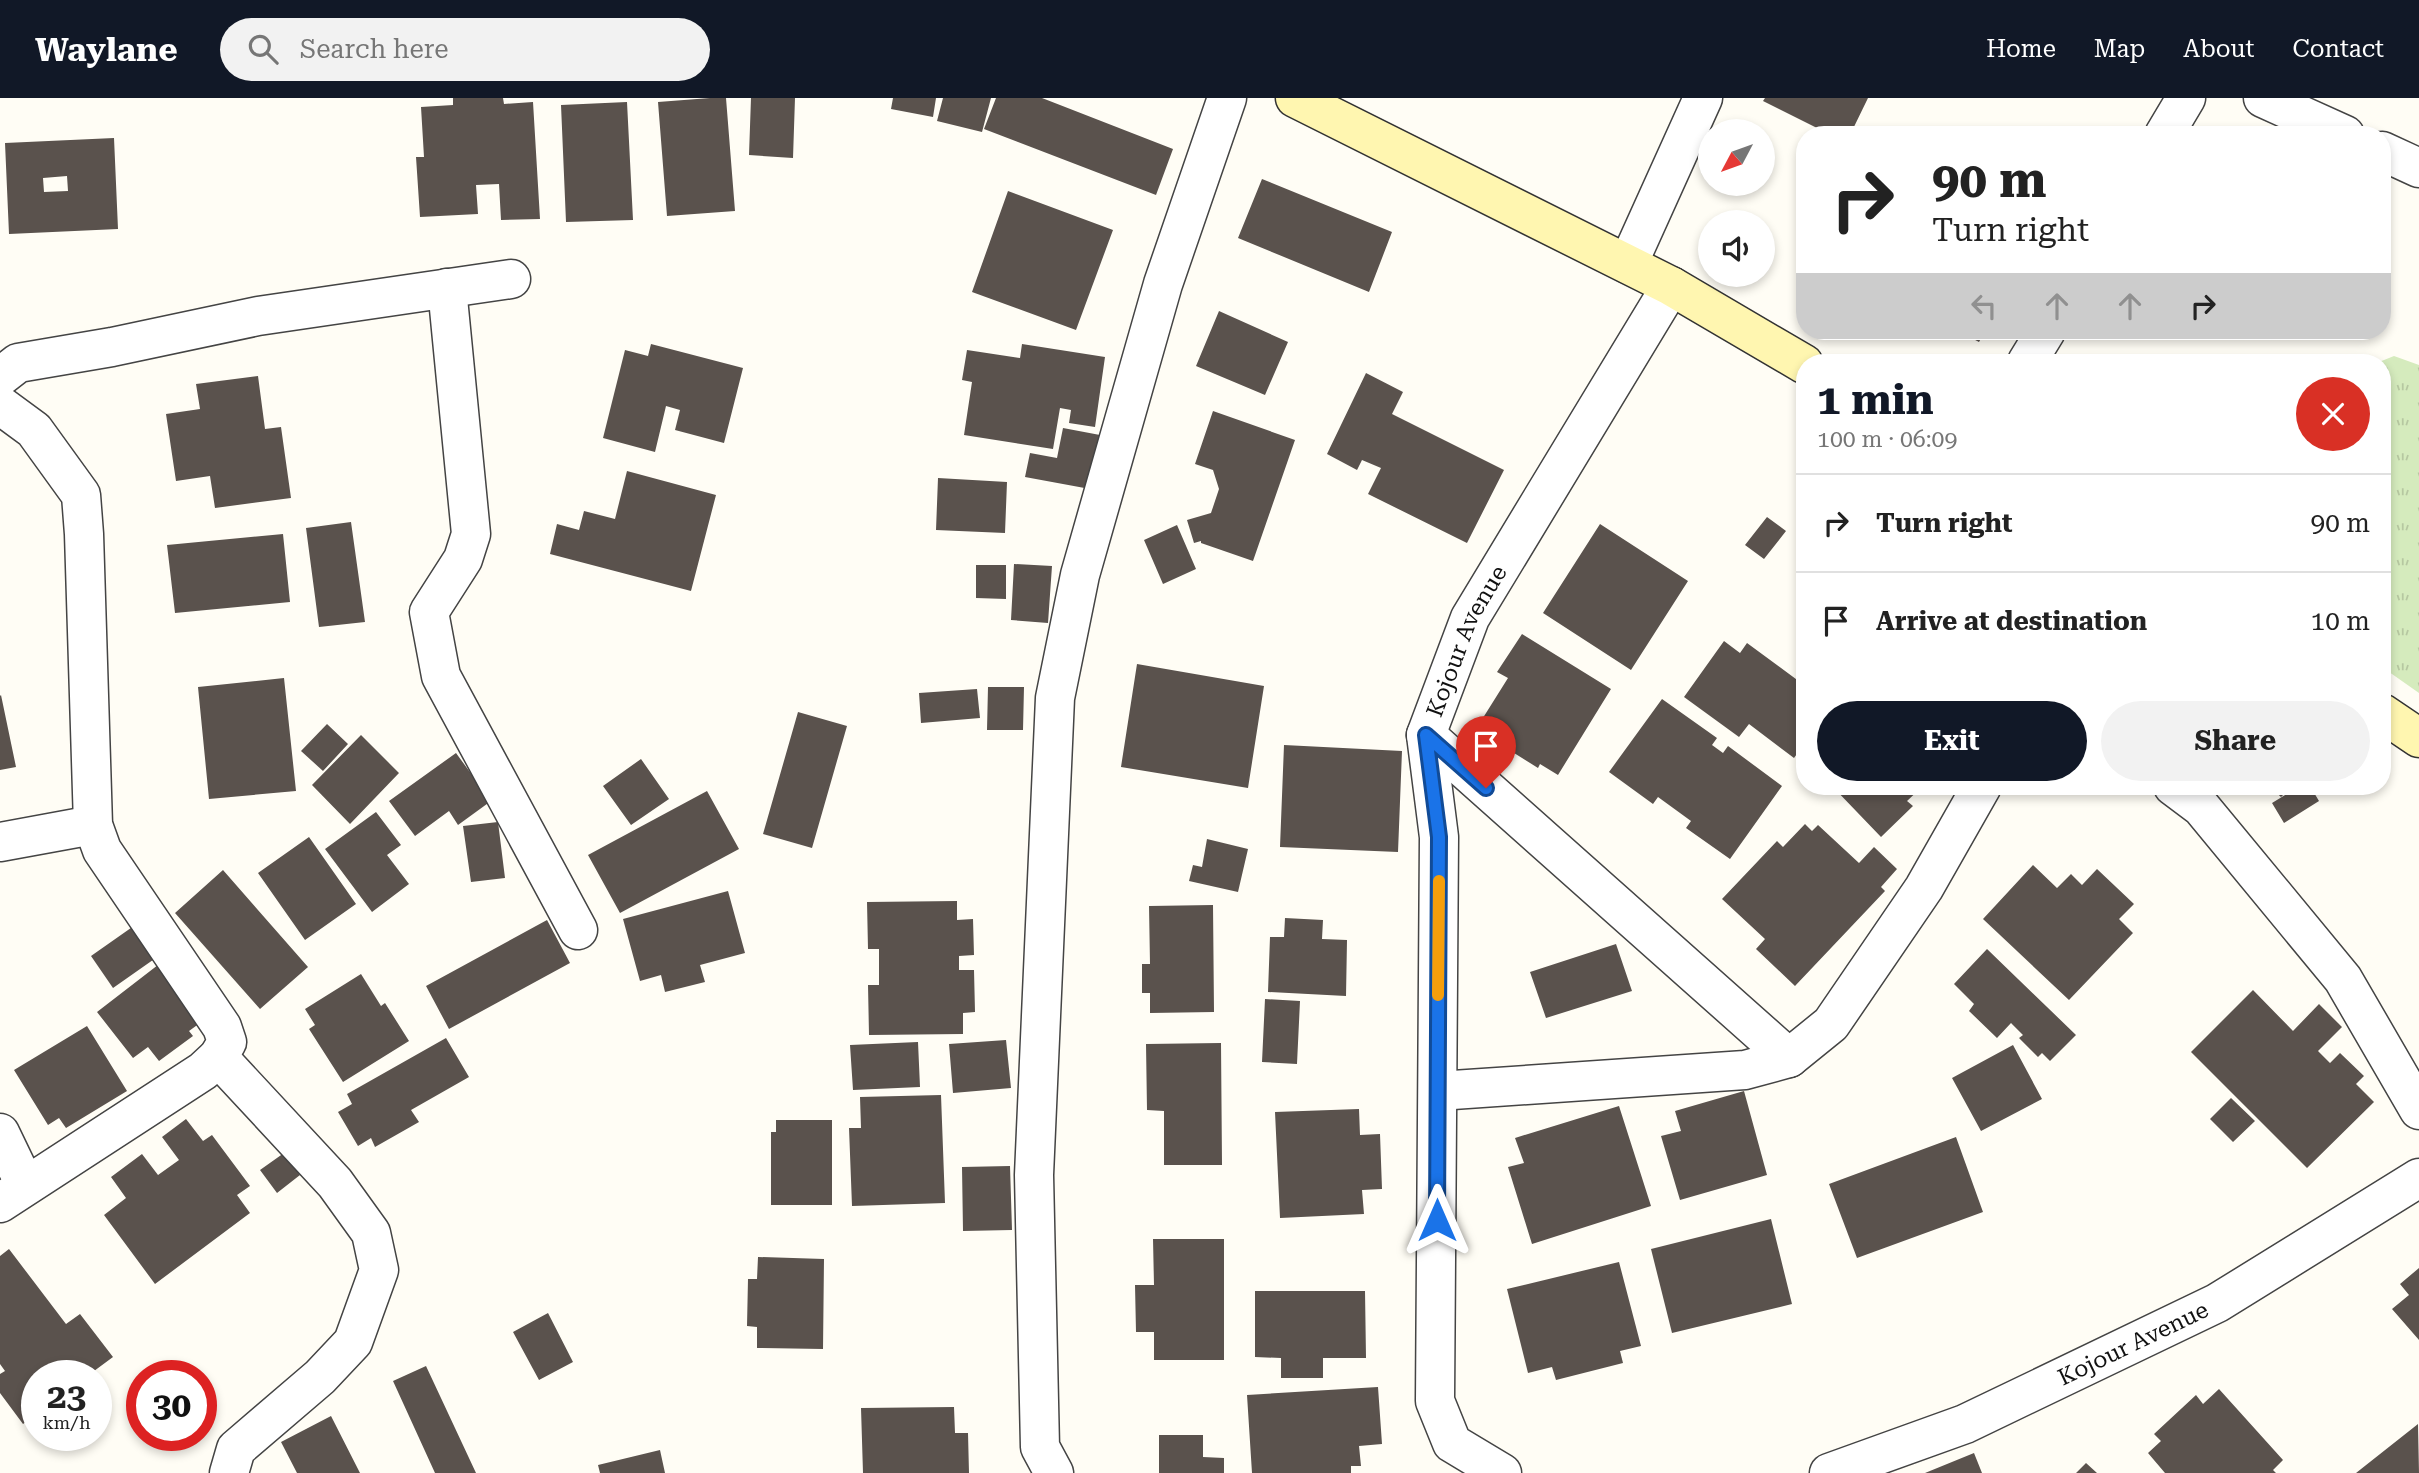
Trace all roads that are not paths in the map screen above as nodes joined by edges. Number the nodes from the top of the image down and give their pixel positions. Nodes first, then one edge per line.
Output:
1 (1227, 98) edge
2 (1295, 98) edge
3 (1703, 98) edge
4 (2186, 98) edge
5 (2263, 98) edge
6 (2169, 126) edge
7 (2325, 126) edge
8 (2391, 155) edge
9 (2419, 168) edge
10 (1628, 264) junction
11 (511, 279) dead end
12 (1671, 286) junction
13 (447, 288) junction
14 (1796, 359) edge
15 (0, 377) edge
16 (0, 405) edge
17 (17, 434) edge
18 (2391, 719) edge
19 (1426, 735) junction
20 (2419, 738) edge
21 (1977, 795) edge
22 (2185, 795) edge
23 (93, 825) junction
24 (0, 842) edge
25 (578, 930) dead end
26 (218, 1057) junction
27 (1789, 1058) junction
28 (1438, 1091) junction
29 (2419, 1110) edge
30 (0, 1133) edge
31 (2419, 1178) edge
32 (13, 1194) edge
33 (229, 1473) edge
34 (1054, 1473) edge
35 (1502, 1473) edge
36 (1829, 1473) edge

1 - 34 street
2 - 10 street
3 - 10 street
4 - 6 street
5 - 7 street
8 - 9 street
10 - 12 street
11 - 13 street
12 - 14 street
12 - 19 street, Kojour Avenue
13 - 15 street
13 - 25 street
16 - 17 street
17 - 23 street
18 - 20 street
19 - 27 street
19 - 28 street, Kojour Avenue
21 - 27 street
22 - 29 street
23 - 24 street
23 - 26 street
26 - 32 street
26 - 33 street
27 - 28 street
28 - 35 street, Kojour Avenue
30 - 32 street
31 - 36 street, Kojour Avenue

